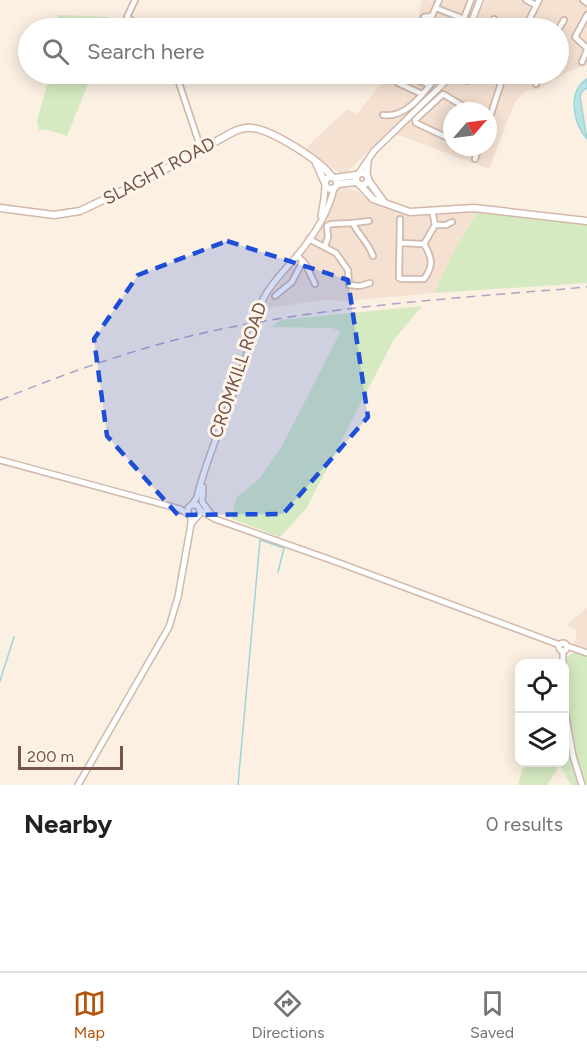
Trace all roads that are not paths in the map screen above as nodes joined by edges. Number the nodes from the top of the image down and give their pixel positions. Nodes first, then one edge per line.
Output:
1 (135, 0) edge
2 (439, 0) edge
3 (471, 0) edge
4 (480, 0) edge
5 (526, 0) edge
6 (583, 0) edge
7 (537, 2) edge
8 (587, 3) edge
9 (436, 8) junction
10 (587, 15) edge
11 (128, 18) edge
12 (426, 18) edge
13 (461, 18) edge
14 (464, 18) edge
15 (473, 18) edge
16 (530, 18) edge
17 (587, 49) edge
18 (584, 61) edge
19 (179, 84) edge
20 (400, 84) edge
21 (425, 84) edge
22 (443, 84) edge
23 (501, 84) edge
24 (430, 86) joint
25 (422, 94) junction
26 (456, 102) edge
27 (494, 102) edge
28 (383, 115) dead end
29 (443, 135) edge
30 (201, 148) junction
31 (476, 156) edge
32 (312, 158) junction
33 (475, 159) dead end
34 (361, 178) junction
35 (334, 182) junction
36 (325, 183) junction
37 (0, 207) edge
38 (432, 210) junction
39 (400, 219) dead end
40 (369, 221) dead end
41 (587, 221) edge
42 (452, 222) dead end
43 (318, 223) junction
44 (353, 223) junction
45 (435, 225) junction
46 (309, 239) junction
47 (400, 243) junction
48 (424, 244) junction
49 (325, 246) junction
50 (297, 255) junction
51 (373, 256) dead end
52 (303, 261) junction
53 (370, 283) dead end
54 (315, 284) dead end
55 (275, 296) dead end
56 (0, 460) edge
57 (205, 467) junction
58 (194, 512) junction
59 (215, 519) junction
60 (564, 647) junction
61 (587, 653) edge
62 (563, 659) edge
63 (565, 713) edge
64 (78, 785) edge
65 (582, 785) edge

1 - 11 street
2 - 9 street
3 - 14 street
4 - 15 street
5 - 7 street
6 - 8 street
7 - 16 street
9 - 12 street
9 - 13 street
10 - 17 street
17 - 18 street
19 - 30 street
20 - 25 street
21 - 24 street
22 - 34 street
23 - 27 street
24 - 25 street
25 - 28 street
26 - 29 street
30 - 32 main road, SLAGHT ROAD
30 - 37 main road, SLAGHT ROAD
31 - 33 street
32 - 35 main road, SLAGHT ROAD
32 - 36 main road
34 - 35 main road
34 - 38 main road
35 - 36 main road
35 - 36 main road
35 - 43 street, CROMKILL ROAD
36 - 43 street, CROMKILL ROAD
38 - 41 main road
38 - 45 street
39 - 47 street
40 - 44 street
42 - 45 street
43 - 46 street, CROMKILL ROAD
44 - 49 street
44 - 51 street
45 - 48 street
46 - 49 street
46 - 50 street, CROMKILL ROAD
47 - 48 street
47 - 48 street
49 - 53 street
50 - 52 street
50 - 57 street, CROMKILL ROAD, bridge
52 - 54 street
52 - 55 street
56 - 58 street
57 - 58 street, CROMKILL ROAD
57 - 59 street
58 - 59 street
58 - 64 street, CROMKILL ROAD
59 - 60 street
60 - 61 street
60 - 62 street
63 - 65 street

